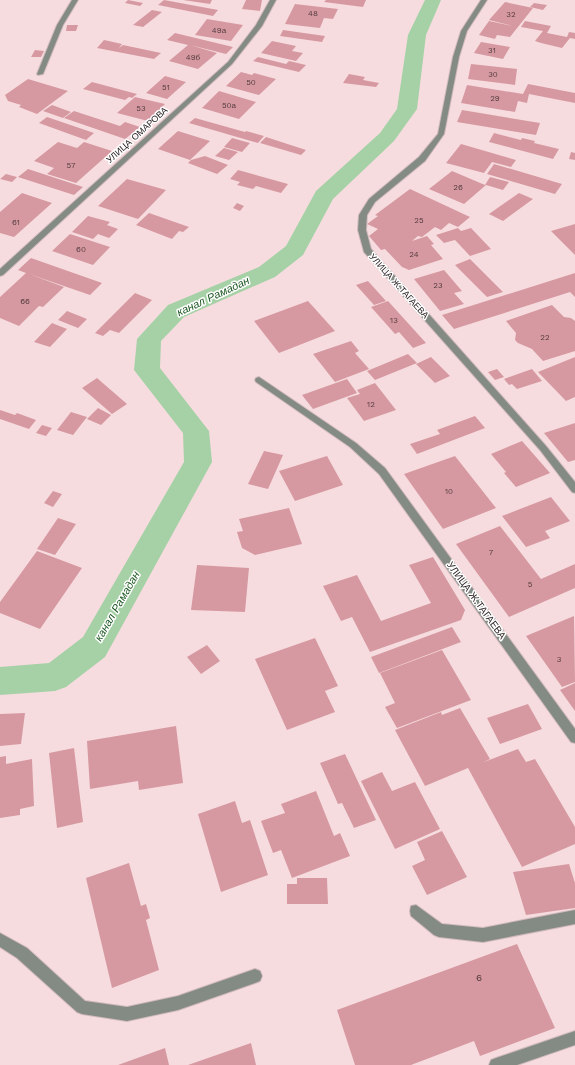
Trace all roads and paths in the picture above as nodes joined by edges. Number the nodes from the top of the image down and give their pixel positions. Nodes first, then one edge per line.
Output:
1 (75, 0) edge
2 (273, 0) edge
3 (484, 0) edge
4 (40, 74) dead end
5 (0, 273) edge
6 (259, 380) dead end
7 (575, 488) edge
8 (575, 738) edge
9 (416, 911) dead end
10 (575, 917) edge
11 (0, 940) edge
12 (255, 976) dead end
13 (575, 1038) edge
14 (496, 1065) edge

1 - 4 street
2 - 5 street, УЛИЦА ОМАРОВА
3 - 7 street, УЛИЦА Ж.ТАГАЕВА
6 - 8 street, УЛИЦА Ж.ТАГАЕВА
9 - 10 street
11 - 12 street
13 - 14 street

